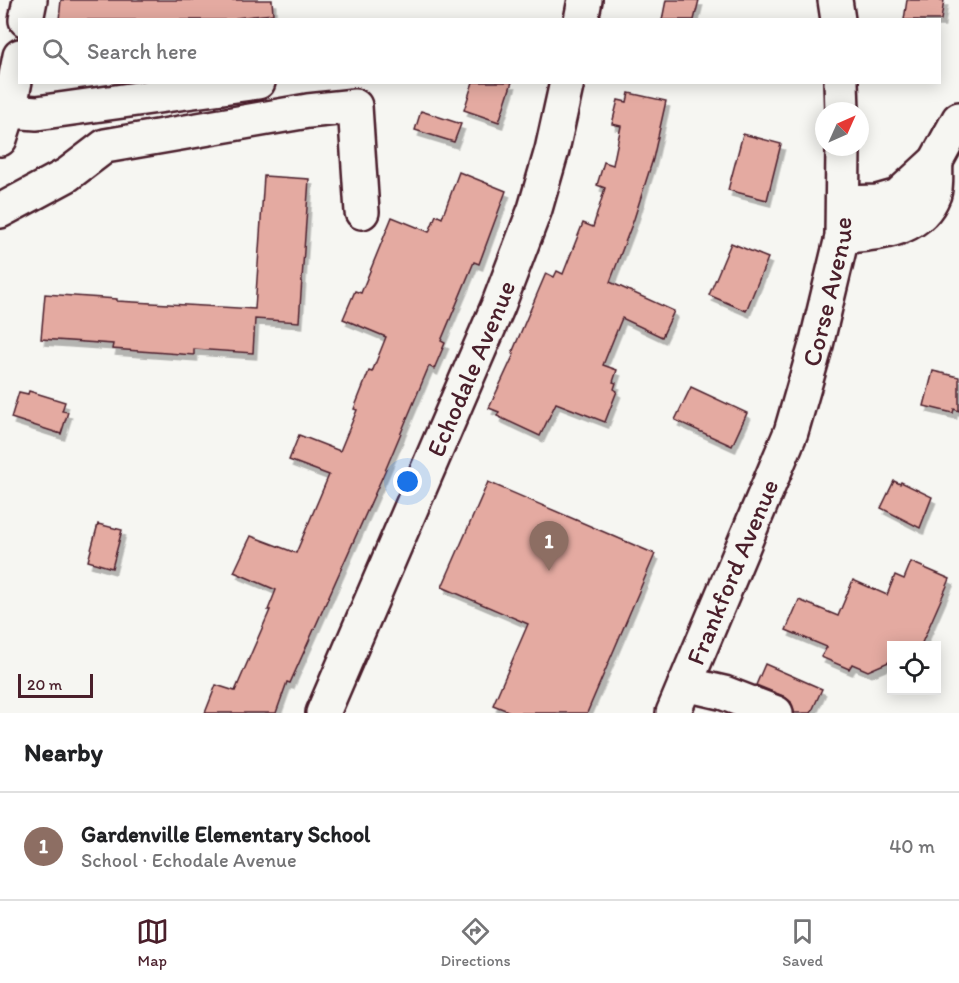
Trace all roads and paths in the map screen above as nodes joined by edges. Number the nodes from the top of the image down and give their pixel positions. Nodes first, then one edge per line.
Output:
1 (30, 0) edge
2 (585, 0) edge
3 (835, 0) edge
4 (26, 18) edge
5 (581, 18) edge
6 (838, 18) edge
7 (18, 65) edge
8 (243, 84) edge
9 (567, 84) edge
10 (842, 84) edge
11 (842, 102) edge
12 (959, 118) edge
13 (4, 125) edge
14 (843, 156) edge
15 (936, 161) junction
16 (843, 203) junction
17 (0, 211) edge
18 (362, 212) dead end
19 (842, 237) junction
20 (791, 432) joint
21 (679, 699) edge
22 (323, 713) edge
23 (776, 713) edge

1 - 4 street
2 - 5 street
3 - 6 street
7 - 13 street
8 - 13 street
9 - 22 street, Echodale Avenue
10 - 11 street
12 - 15 street
14 - 16 street, Corse Avenue
15 - 16 street
15 - 19 street
16 - 19 street, Corse Avenue
17 - 18 street
19 - 20 street, Corse Avenue
20 - 21 street, Frankford Avenue
21 - 23 street

